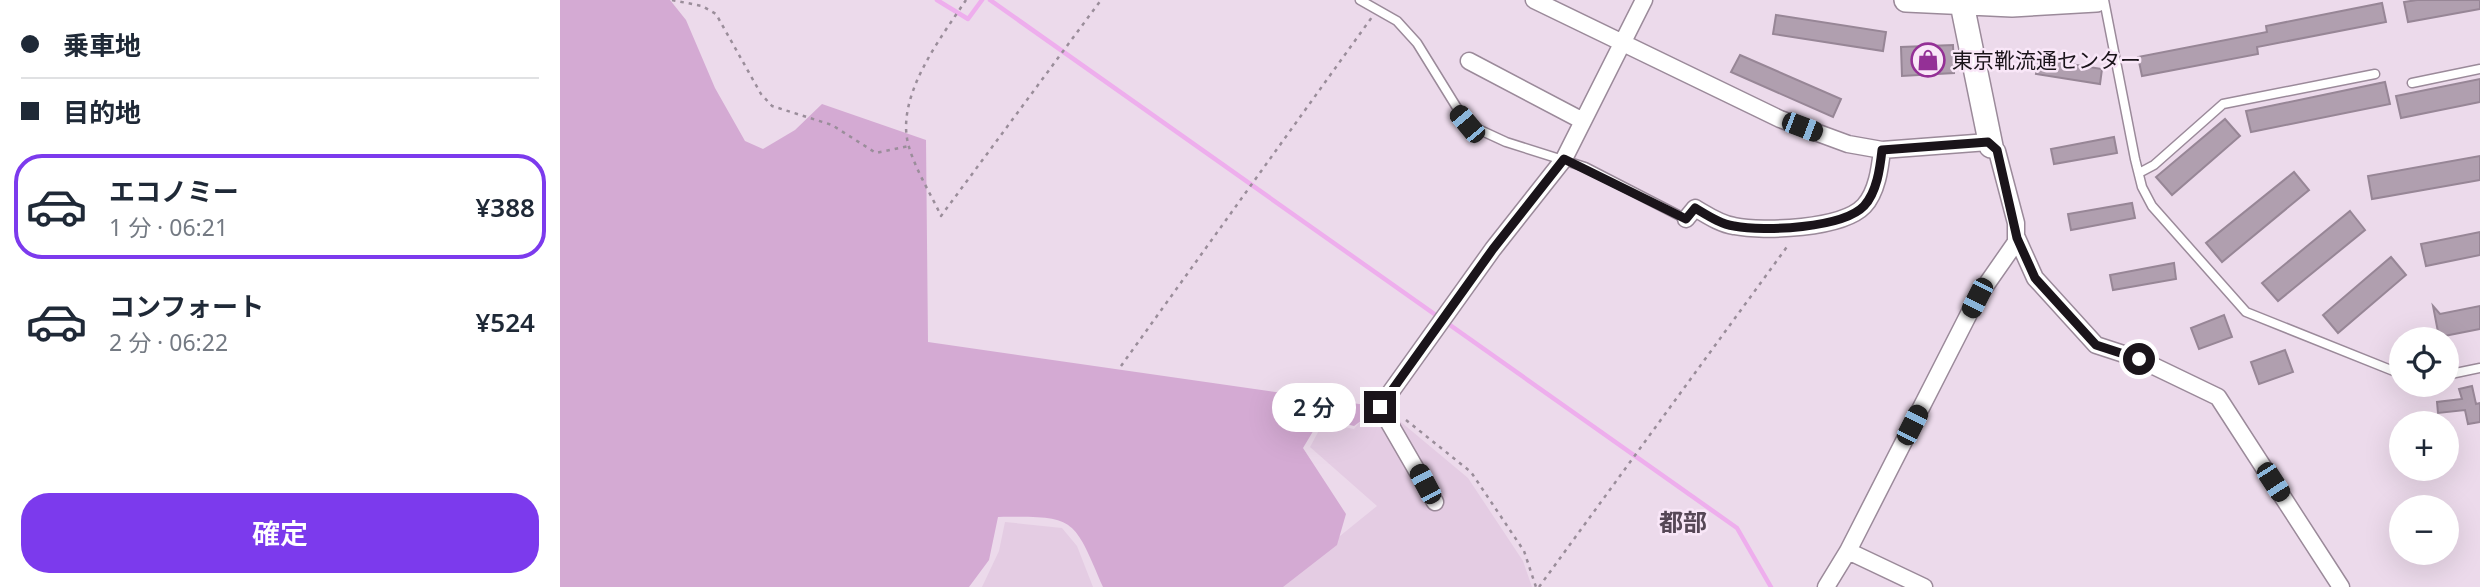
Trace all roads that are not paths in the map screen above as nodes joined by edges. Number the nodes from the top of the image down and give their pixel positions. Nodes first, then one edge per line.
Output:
1 (1360, 0) edge
2 (1534, 0) edge
3 (1644, 0) edge
4 (1906, 0) edge
5 (2096, 0) edge
6 (2104, 0) edge
7 (1962, 2) edge
8 (1621, 45) junction
9 (1469, 61) dead end
10 (2480, 69) edge
11 (2375, 74) dead end
12 (2412, 83) dead end
13 (1583, 121) junction
14 (1989, 144) junction
15 (1882, 150) junction
16 (1564, 159) junction
17 (2138, 173) junction
18 (1686, 219) joint
19 (2017, 238) junction
20 (2480, 368) edge
21 (2389, 369) edge
22 (2459, 372) edge
23 (1434, 502) dead end
24 (1848, 551) junction
25 (1826, 587) edge
26 (1924, 587) edge
27 (2341, 587) edge

1 - 16 lane
2 - 8 street
3 - 8 street
4 - 7 street
5 - 7 street
6 - 17 lane
7 - 14 street
8 - 13 street
8 - 15 street
9 - 13 street
10 - 12 lane
11 - 17 lane
13 - 16 street
14 - 15 street
14 - 19 street
15 - 18 street
16 - 18 lane
16 - 23 street
17 - 21 lane
19 - 24 street
19 - 27 street
20 - 22 lane
24 - 25 street
24 - 26 street

